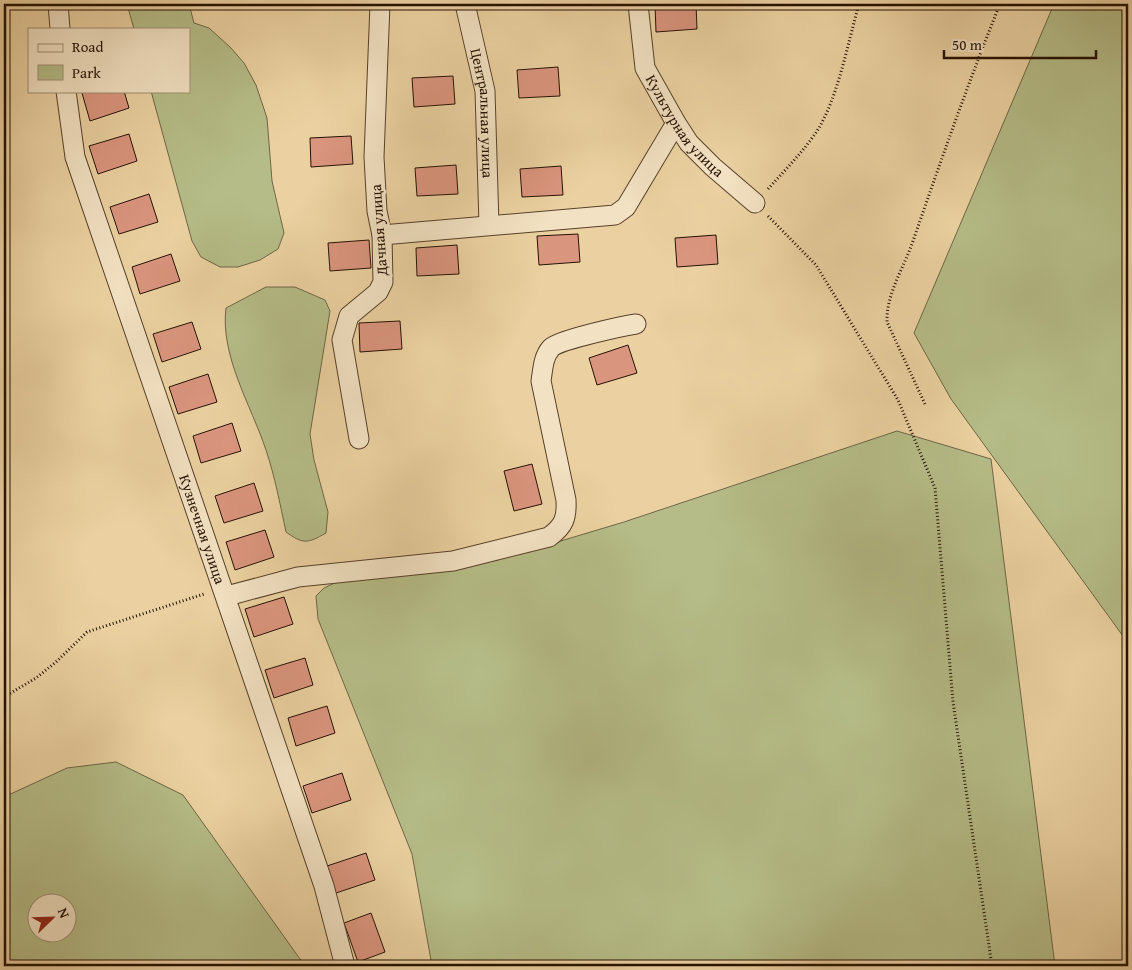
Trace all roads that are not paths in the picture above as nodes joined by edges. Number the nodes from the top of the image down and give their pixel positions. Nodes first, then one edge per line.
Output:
1 (58, 4) edge
2 (380, 4) edge
3 (465, 4) edge
4 (638, 4) edge
5 (60, 28) edge
6 (66, 92) edge
7 (676, 123) junction
8 (755, 203) road end
9 (489, 225) junction
10 (382, 235) junction
11 (636, 324) dead end
12 (359, 439) dead end
13 (225, 592) junction
14 (344, 966) edge

1 - 5 street
2 - 10 street, Дачная улица
3 - 9 street, Центральная улица
4 - 7 street, Культурная улица
6 - 13 street, Кузнечная улица
7 - 8 street, Культурная улица
7 - 9 street
9 - 10 street
10 - 12 street, Дачная улица
11 - 13 street
13 - 14 street, Кузнечная улица

